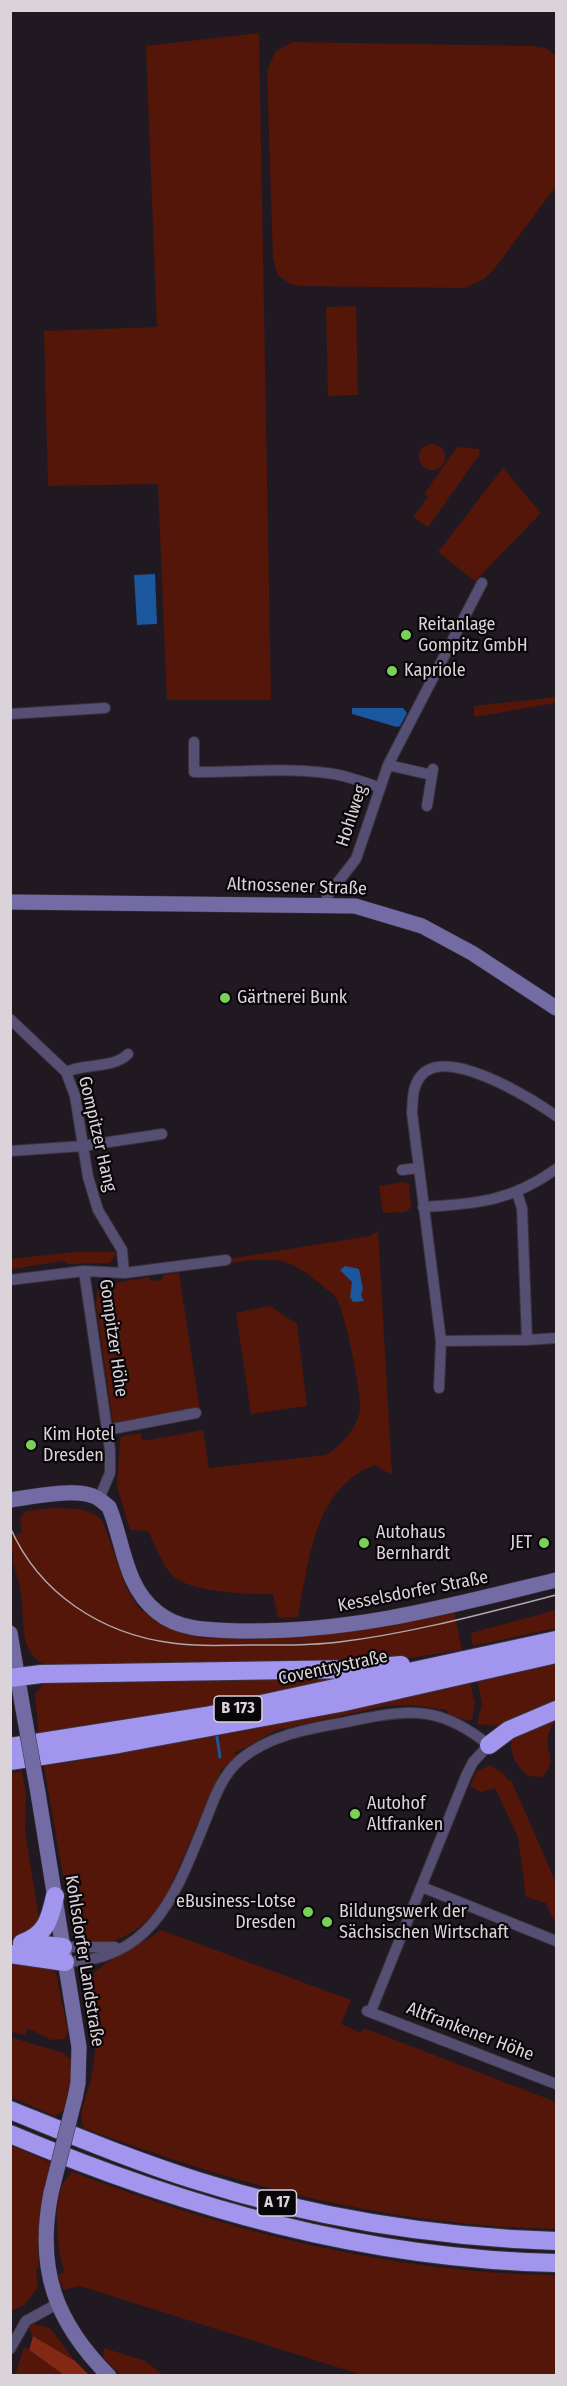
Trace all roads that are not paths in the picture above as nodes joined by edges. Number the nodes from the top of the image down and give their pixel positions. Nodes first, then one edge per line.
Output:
1 (482, 583) dead end
2 (105, 708) dead end
3 (10, 714) edge
4 (195, 742) dead end
5 (388, 765) junction
6 (379, 787) junction
7 (427, 806) dead end
8 (10, 902) edge
9 (328, 905) junction
10 (556, 1008) edge
11 (10, 1019) edge
12 (128, 1054) dead end
13 (66, 1072) junction
14 (556, 1116) edge
15 (162, 1134) dead end
16 (83, 1146) junction
17 (10, 1151) edge
18 (418, 1168) junction
19 (556, 1169) edge
20 (402, 1170) dead end
21 (517, 1193) junction
22 (423, 1208) junction
23 (226, 1260) dead end
24 (84, 1271) junction
25 (124, 1273) junction
26 (10, 1280) edge
27 (556, 1338) edge
28 (527, 1340) junction
29 (441, 1341) junction
30 (439, 1388) dead end
31 (196, 1413) dead end
32 (107, 1430) junction
33 (99, 1499) junction
34 (10, 1500) edge
35 (556, 1580) edge
36 (10, 1634) edge
37 (556, 1640) edge
38 (556, 1654) edge
39 (463, 1661) junction
40 (14, 1677) edge
41 (556, 1710) edge
42 (489, 1745) junction
43 (10, 1747) edge
44 (10, 1761) edge
45 (422, 1887) junction
46 (55, 1896) junction
47 (556, 1941) edge
48 (130, 1942) junction
49 (14, 1946) edge
50 (64, 1954) junction
51 (556, 2084) edge
52 (10, 2109) edge
53 (10, 2134) edge
54 (556, 2241) edge
55 (556, 2263) edge
56 (57, 2304) junction
57 (15, 2326) edge
58 (10, 2349) edge
59 (109, 2376) edge

1 - 5 street, Hohlweg
2 - 3 street
4 - 6 street
5 - 6 street, Hohlweg
5 - 7 street
6 - 9 street, Hohlweg
8 - 9 street, Altnossener Straße
9 - 10 street, Altnossener Straße
11 - 13 street, Gompitzer Hang
12 - 13 street
13 - 16 street, Gompitzer Hang
14 - 18 street
15 - 16 street
16 - 17 street
16 - 25 street, Gompitzer Hang
18 - 20 street
18 - 22 street
19 - 21 street
21 - 22 street
21 - 28 street
22 - 29 street
23 - 25 street
24 - 25 street
24 - 26 street, Gompitzer Höhe
24 - 32 street, Gompitzer Höhe
27 - 28 street
28 - 29 street
29 - 30 street
31 - 32 street
32 - 33 street, Gompitzer Höhe
33 - 34 street
33 - 35 street, Kesselsdorfer Straße
36 - 40 street
37 - 39 highway, Coventrystraße / B 173
38 - 44 highway, B 173
39 - 40 highway
39 - 43 highway, Coventrystraße / B 173
40 - 46 street, Kohlsdorfer Landstraße, bridge
41 - 42 highway
42 - 45 street
42 - 48 street
45 - 47 street
45 - 51 street, Altfrankener Höhe
46 - 49 highway
46 - 50 street, Kohlsdorfer Landstraße
48 - 50 street
48 - 50 street
49 - 50 highway
50 - 56 street, Kohlsdorfer Landstraße, bridge
52 - 54 highway, A 17
53 - 55 highway, A 17
56 - 57 street
56 - 59 street, Kohlsdorfer Landstraße
57 - 58 street

